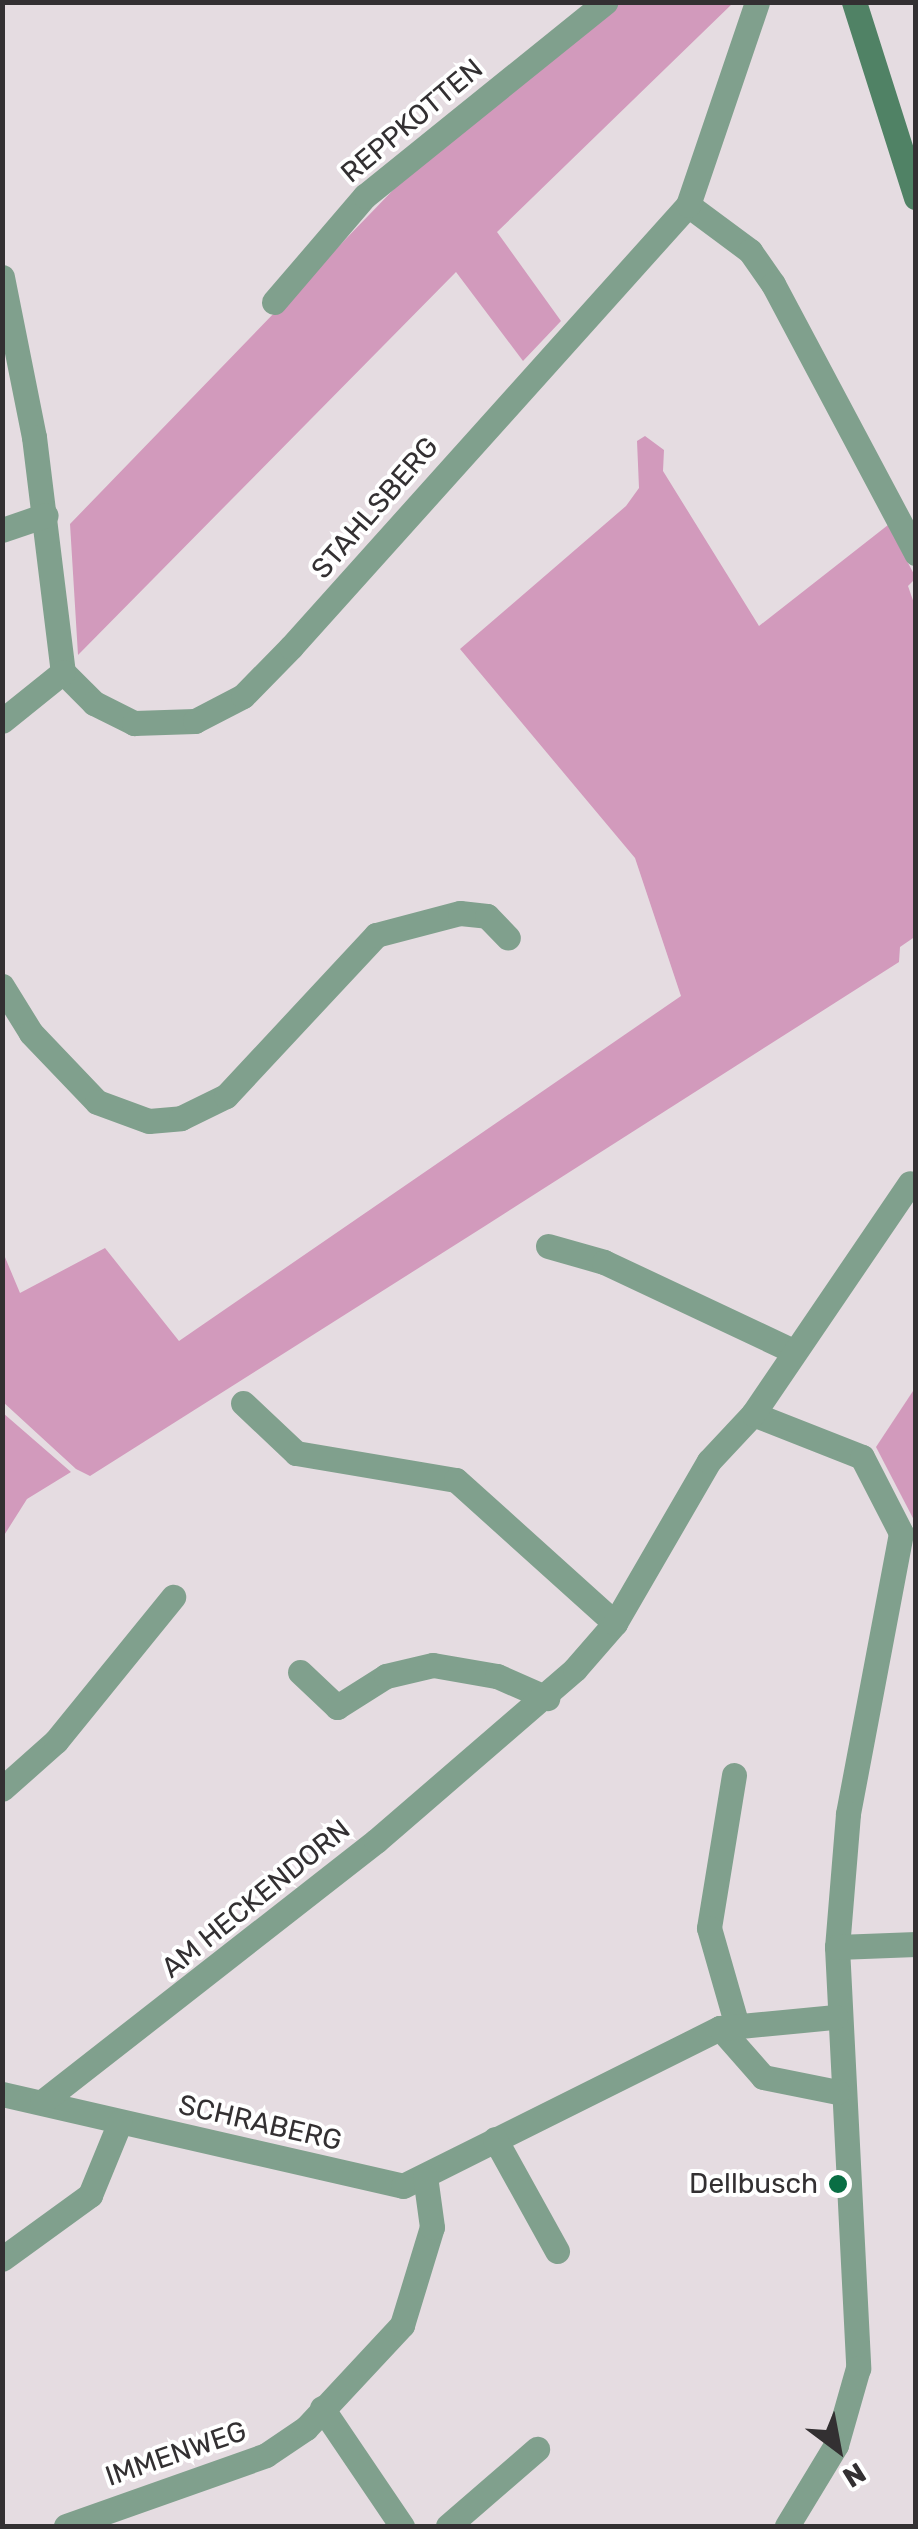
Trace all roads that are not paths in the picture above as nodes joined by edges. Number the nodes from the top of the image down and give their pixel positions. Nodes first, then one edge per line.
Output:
1 (605, 2) edge
2 (757, 2) edge
3 (854, 2) edge
4 (916, 197) edge
5 (688, 205) junction
6 (2, 276) edge
7 (274, 302) dead end
8 (46, 515) junction
9 (2, 530) edge
10 (916, 554) edge
11 (63, 672) junction
12 (2, 722) edge
13 (508, 938) dead end
14 (2, 986) edge
15 (910, 1183) dead end
16 (548, 1246) dead end
17 (793, 1351) junction
18 (243, 1403) dead end
19 (752, 1414) junction
20 (172, 1597) dead end
21 (615, 1623) junction
22 (300, 1672) dead end
23 (547, 1698) junction
24 (734, 1775) dead end
25 (2, 1789) edge
26 (916, 1944) edge
27 (837, 1947) junction
28 (835, 2018) junction
29 (728, 2025) junction
30 (838, 2092) junction
31 (2, 2094) edge
32 (42, 2102) junction
33 (120, 2122) junction
34 (495, 2139) junction
35 (425, 2176) junction
36 (557, 2252) dead end
37 (2, 2259) edge
38 (322, 2408) junction
39 (537, 2449) dead end
40 (397, 2524) edge
41 (66, 2526) edge
42 (448, 2526) edge
43 (787, 2526) edge

1 - 7 street, REPPKOTTEN
2 - 5 street, STAHLSBERG
3 - 4 main road
5 - 10 street
5 - 11 street, STAHLSBERG
6 - 8 street
8 - 9 street
8 - 11 street
11 - 12 street
13 - 14 street
15 - 17 street, AM HECKENDORN
16 - 17 street
17 - 19 street, AM HECKENDORN
18 - 21 street
19 - 21 street, AM HECKENDORN
19 - 27 street
20 - 25 street
21 - 23 street, AM HECKENDORN
22 - 23 street
23 - 32 street, AM HECKENDORN
24 - 29 street
26 - 27 street
27 - 28 street
28 - 29 street, SCHRABERG
28 - 30 street
29 - 30 street
29 - 34 street, SCHRABERG
30 - 43 street
31 - 32 street, SCHRABERG
32 - 33 street, SCHRABERG
33 - 35 street, SCHRABERG
33 - 37 street
34 - 35 street, SCHRABERG
34 - 36 street
35 - 38 street, IMMENWEG
38 - 40 street
38 - 41 street, IMMENWEG
39 - 42 street

